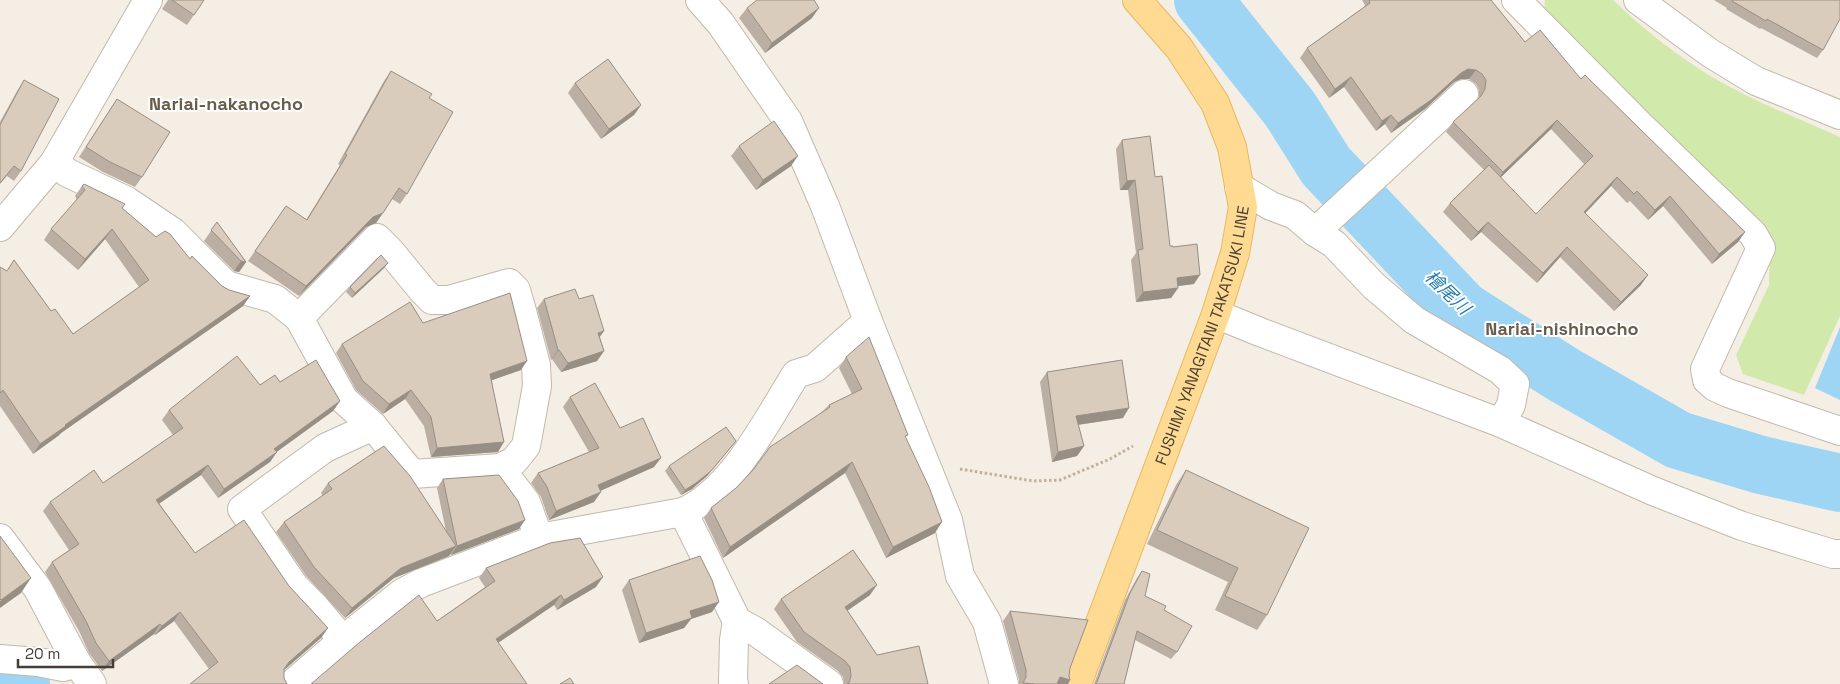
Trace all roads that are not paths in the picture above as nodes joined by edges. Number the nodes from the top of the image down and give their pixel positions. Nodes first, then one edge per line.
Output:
1 (148, 0) edge
2 (700, 0) edge
3 (1138, 0) edge
4 (1516, 0) edge
5 (1638, 0) edge
6 (1464, 94) dead end
7 (1840, 115) edge
8 (54, 163) junction
9 (1239, 188) junction
10 (0, 227) edge
11 (1314, 232) junction
12 (1216, 314) junction
13 (298, 318) junction
14 (868, 321) junction
15 (1500, 423) junction
16 (373, 426) junction
17 (1840, 431) edge
18 (500, 468) junction
19 (683, 512) junction
20 (0, 538) edge
21 (539, 538) junction
22 (1840, 554) edge
23 (737, 622) junction
24 (343, 640) junction
25 (0, 659) edge
26 (85, 674) edge
27 (726, 683) edge
28 (292, 684) edge
29 (829, 684) edge
30 (1004, 684) edge
31 (1077, 684) edge

1 - 8 street
2 - 14 street
3 - 9 main road, FUSHIMI YANAGITANI TAKATSUKI LINE
4 - 17 street
5 - 7 street
6 - 11 street
8 - 10 street
8 - 13 street
9 - 11 street
9 - 12 main road, FUSHIMI YANAGITANI TAKATSUKI LINE
11 - 15 street
12 - 15 street
12 - 31 main road, FUSHIMI YANAGITANI TAKATSUKI LINE
13 - 16 street
13 - 18 street
14 - 19 street
14 - 30 street
15 - 22 street
16 - 18 street
16 - 24 street
18 - 21 street
19 - 21 street
19 - 23 street
20 - 26 street
21 - 24 street
23 - 27 street
23 - 29 street
24 - 28 street
25 - 26 street

